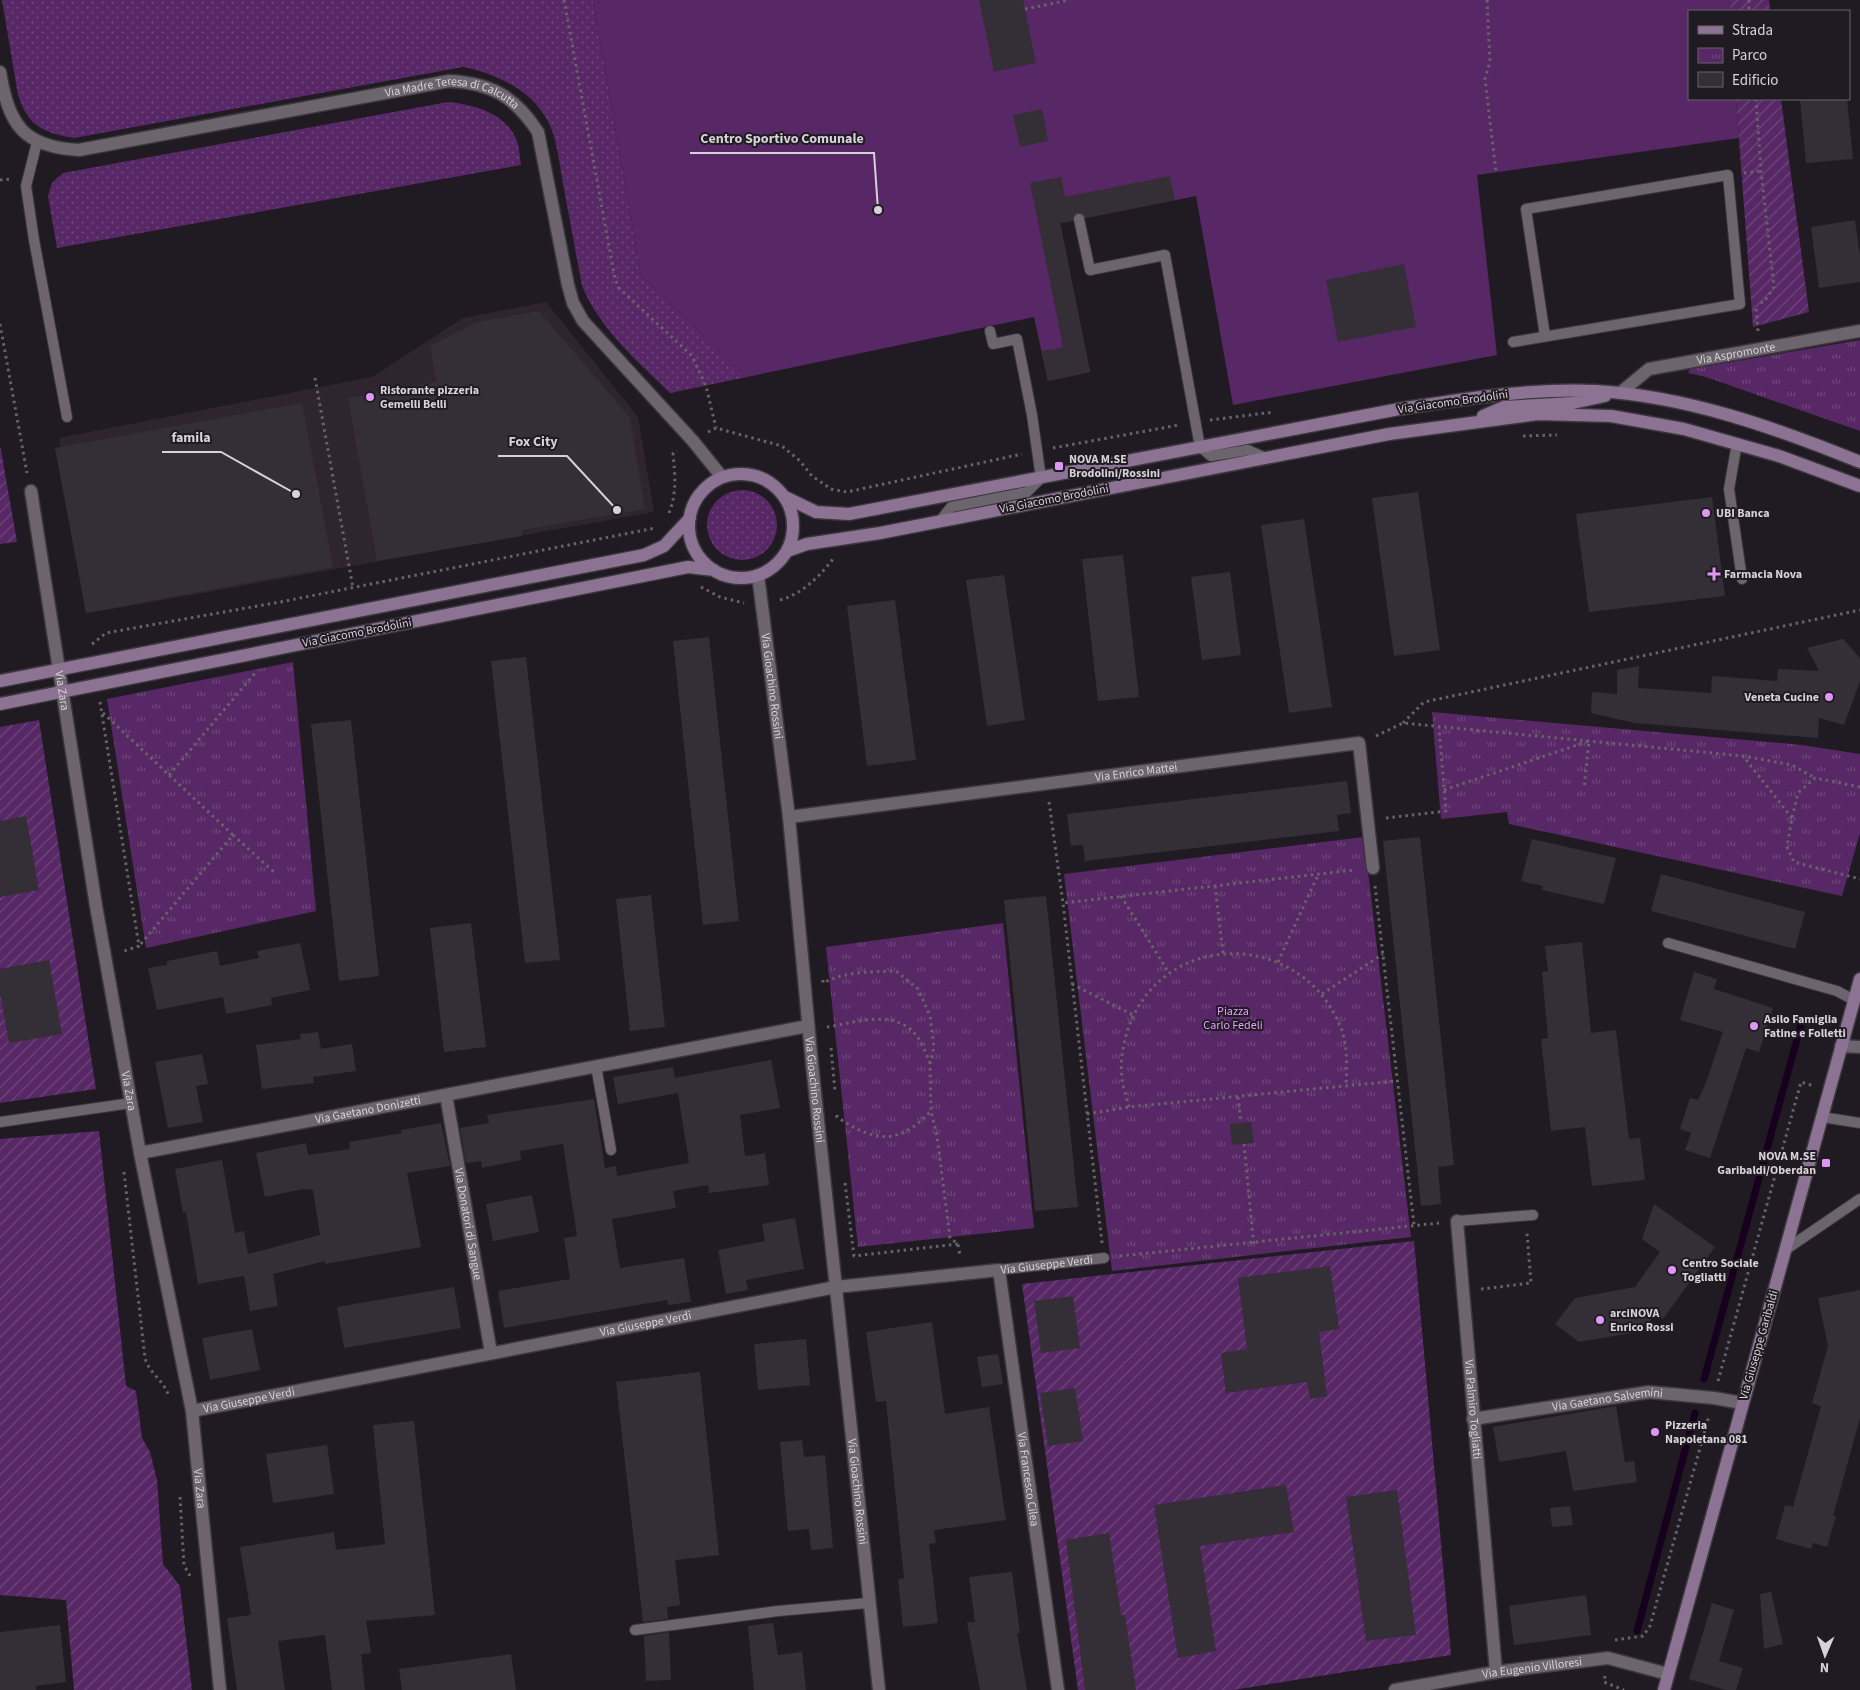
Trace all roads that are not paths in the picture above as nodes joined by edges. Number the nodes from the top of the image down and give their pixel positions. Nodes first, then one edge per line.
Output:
1 (0, 72) edge
2 (37, 142) junction
3 (1079, 219) dead end
4 (990, 331) dead end
5 (1860, 331) edge
6 (1546, 336) junction
7 (1513, 342) dead end
8 (1620, 393) junction
9 (67, 417) dead end
10 (1469, 422) junction
11 (1737, 443) junction
12 (1200, 447) junction
13 (1266, 458) junction
14 (1860, 462) edge
15 (722, 477) junction
16 (1041, 478) junction
17 (1860, 486) edge
18 (31, 491) road end
19 (785, 497) junction
20 (690, 518) junction
21 (940, 521) junction
22 (787, 552) junction
23 (714, 570) junction
24 (758, 575) junction
25 (1742, 579) dead end
26 (59, 670) junction
27 (0, 681) edge
28 (63, 692) junction
29 (0, 704) edge
30 (788, 817) junction
31 (1373, 868) road end
32 (1668, 943) dead end
33 (1860, 979) edge
34 (1854, 1000) junction
35 (808, 1026) junction
36 (1841, 1046) junction
37 (1860, 1047) edge
38 (596, 1066) junction
39 (446, 1095) junction
40 (131, 1103) junction
41 (1822, 1117) junction
42 (0, 1122) edge
43 (1860, 1123) edge
44 (611, 1150) dead end
45 (140, 1153) junction
46 (1860, 1199) edge
47 (1529, 1215) road end
48 (1457, 1221) joint
49 (1785, 1250) junction
50 (1104, 1258) road end
51 (999, 1270) junction
52 (836, 1287) junction
53 (490, 1353) junction
54 (1742, 1403) junction
55 (192, 1411) junction
56 (1473, 1419) junction
57 (868, 1603) junction
58 (635, 1630) dead end
59 (1496, 1672) junction
60 (1668, 1674) junction
61 (220, 1690) edge
62 (879, 1690) edge
63 (1058, 1690) edge
64 (1395, 1690) edge
65 (1664, 1690) edge

1 - 2 street, Via Madre Teresa di Calcutta
2 - 9 lane
2 - 15 street, Via Madre Teresa di Calcutta
3 - 12 lane
4 - 16 lane
5 - 8 street, Via Aspromonte
6 - 6 lane
6 - 7 lane
8 - 10 main road, Via Giacomo Brodolini
8 - 12 main road, Via Giacomo Brodolini
8 - 14 main road, Via Giacomo Brodolini
10 - 11 main road, Via Giacomo Brodolini
10 - 13 main road, Via Giacomo Brodolini
11 - 17 main road, Via Giacomo Brodolini
11 - 25 lane
12 - 13 lane
12 - 16 main road, Via Giacomo Brodolini
13 - 21 main road, Via Giacomo Brodolini
15 - 19 main road
15 - 20 main road
16 - 19 main road, Via Giacomo Brodolini
16 - 21 lane
18 - 26 street, Via Zara
19 - 22 main road
20 - 23 main road
20 - 26 main road, Via Giacomo Brodolini
21 - 22 main road, Via Giacomo Brodolini
22 - 24 main road
23 - 24 main road
23 - 28 main road, Via Giacomo Brodolini
24 - 30 street, Via Gioachino Rossini
26 - 27 main road, Via Giacomo Brodolini
26 - 28 street, Via Zara
28 - 29 main road, Via Giacomo Brodolini
28 - 40 street, Via Zara
30 - 31 street, Via Enrico Mattei
30 - 35 street, Via Gioachino Rossini
32 - 34 lane
33 - 34 main road, Via Giuseppe Garibaldi
34 - 36 main road, Via Giuseppe Garibaldi
35 - 38 street, Via Gaetano Donizetti
35 - 52 street, Via Gioachino Rossini
36 - 37 street
36 - 41 main road, Via Giuseppe Garibaldi
38 - 39 street, Via Gaetano Donizetti
38 - 44 lane
39 - 45 street, Via Gaetano Donizetti
39 - 53 street, Via Donatori di Sangue
40 - 42 lane
40 - 45 street, Via Zara
41 - 43 lane
41 - 49 main road, Via Giuseppe Garibaldi
45 - 55 street, Via Zara
46 - 49 lane
47 - 48 lane, Via Palmiro Togliatti
48 - 56 street, Via Palmiro Togliatti
49 - 54 main road, Via Giuseppe Garibaldi
50 - 51 lane, Via Giuseppe Verdi
51 - 52 street, Via Giuseppe Verdi
51 - 63 street, Via Francesco Cilea
52 - 53 street, Via Giuseppe Verdi
52 - 57 street, Via Gioachino Rossini
53 - 55 street, Via Giuseppe Verdi
54 - 56 street, Via Gaetano Salvemini
54 - 60 main road, Via Giuseppe Garibaldi
55 - 61 street, Via Zara
56 - 59 street, Via Palmiro Togliatti
57 - 58 lane
57 - 62 street, Via Gioachino Rossini
59 - 60 street, Via Eugenio Villoresi
59 - 64 street, Via Eugenio Villoresi
60 - 65 main road, Via Giuseppe Garibaldi

